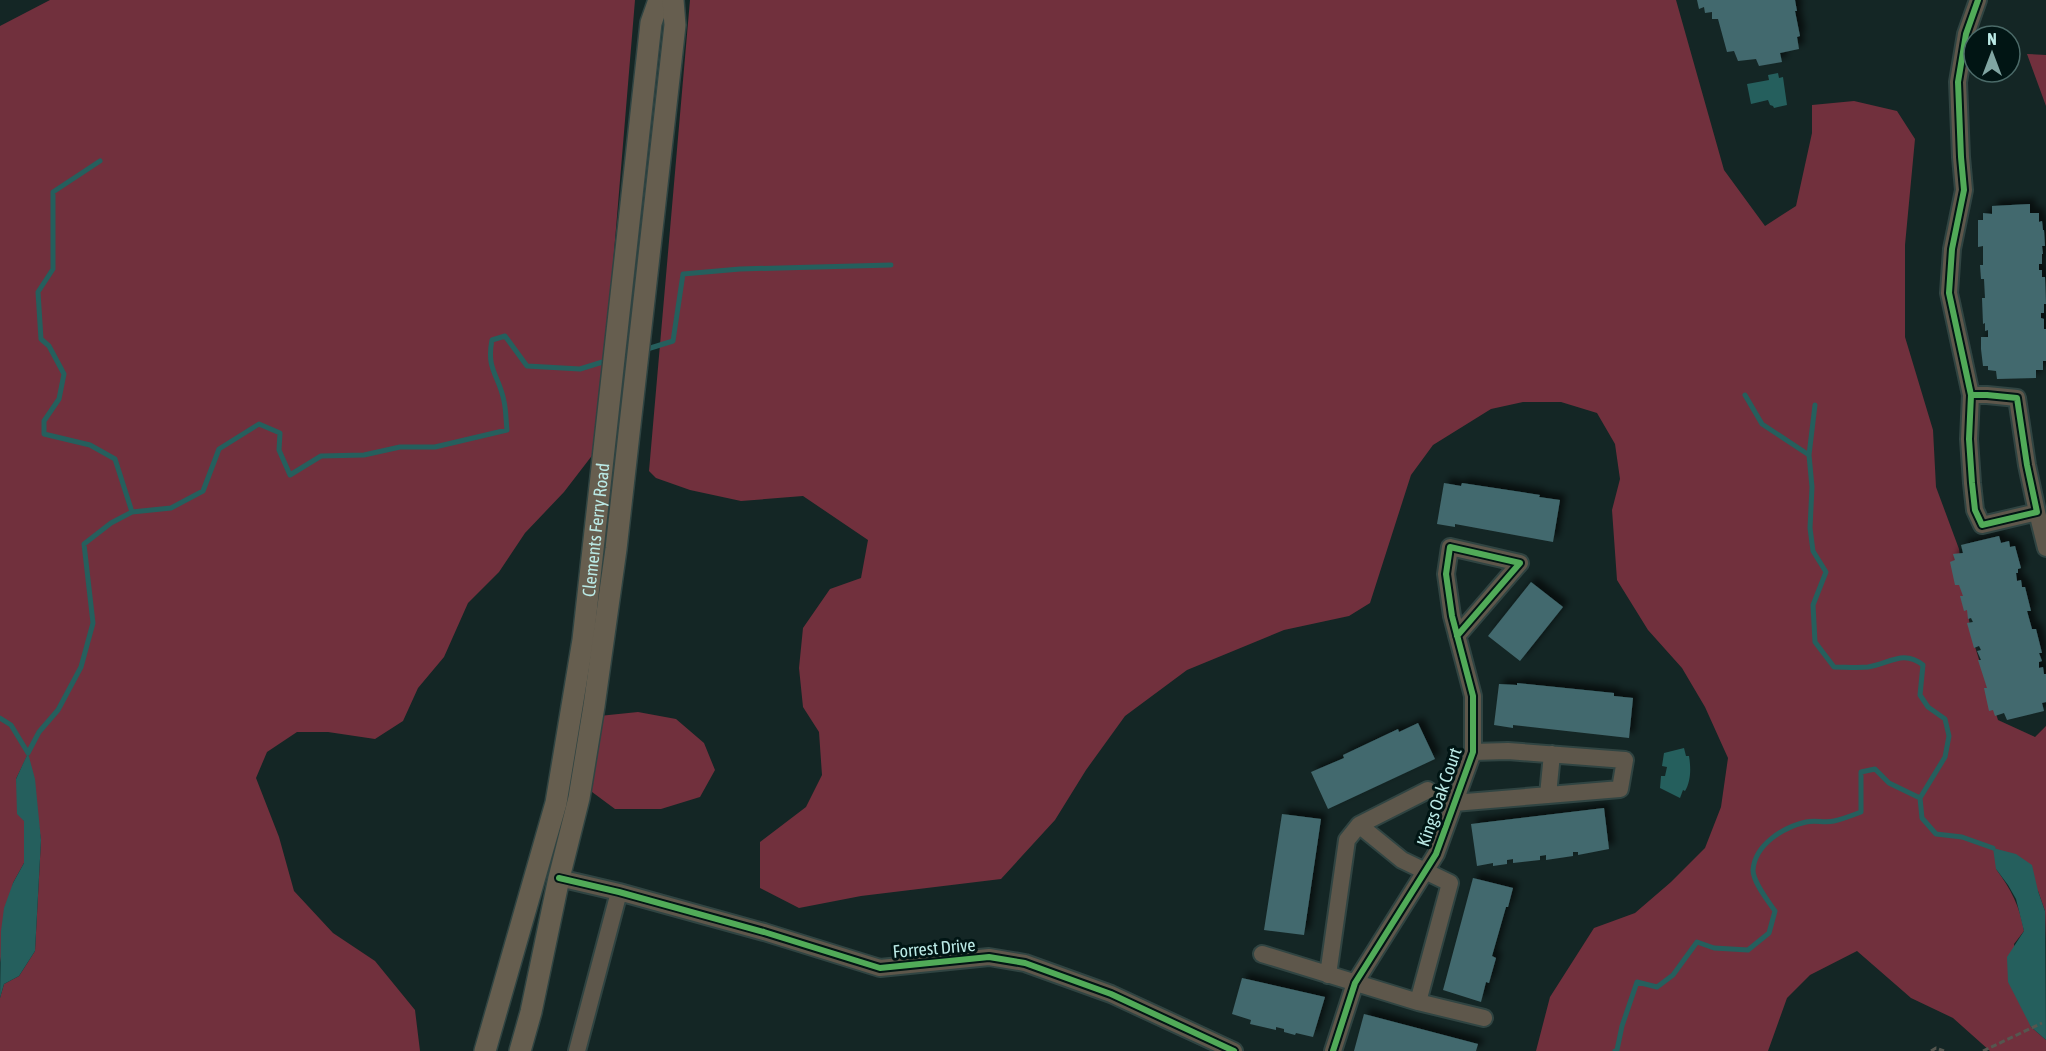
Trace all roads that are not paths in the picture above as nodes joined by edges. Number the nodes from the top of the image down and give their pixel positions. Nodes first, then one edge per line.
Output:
1 (659, 0) edge
2 (673, 0) edge
3 (1978, 0) edge
4 (1971, 395) junction
5 (2037, 512) junction
6 (2046, 549) edge
7 (1457, 636) junction
8 (1473, 752) junction
9 (1552, 754) junction
10 (1428, 790) dead end
11 (1548, 795) junction
12 (1454, 803) junction
13 (1359, 825) junction
14 (1425, 871) junction
15 (559, 878) junction
16 (619, 892) junction
17 (1262, 954) dead end
18 (1328, 975) junction
19 (1355, 983) junction
20 (1418, 1002) junction
21 (1484, 1018) dead end
22 (485, 1051) edge
23 (520, 1051) edge
24 (577, 1051) edge
25 (1234, 1051) edge
26 (1333, 1051) edge

1 - 22 main road, Clements Ferry Road
2 - 15 main road, Clements Ferry Road
3 - 4 street
4 - 5 street
4 - 5 street
5 - 6 street
7 - 7 street, Kings Oak Court
7 - 8 street, Kings Oak Court
8 - 9 street
8 - 12 street, Kings Oak Court
9 - 11 street
9 - 11 street
10 - 13 street
11 - 12 street
12 - 14 street, Kings Oak Court
13 - 14 street
13 - 18 street
14 - 19 street, Kings Oak Court
14 - 20 street
15 - 16 street, Forrest Drive
15 - 23 main road, Clements Ferry Road
16 - 24 street
16 - 25 street, Forrest Drive
17 - 18 street
18 - 19 street
19 - 20 street
19 - 26 street, Kings Oak Court
20 - 21 street

